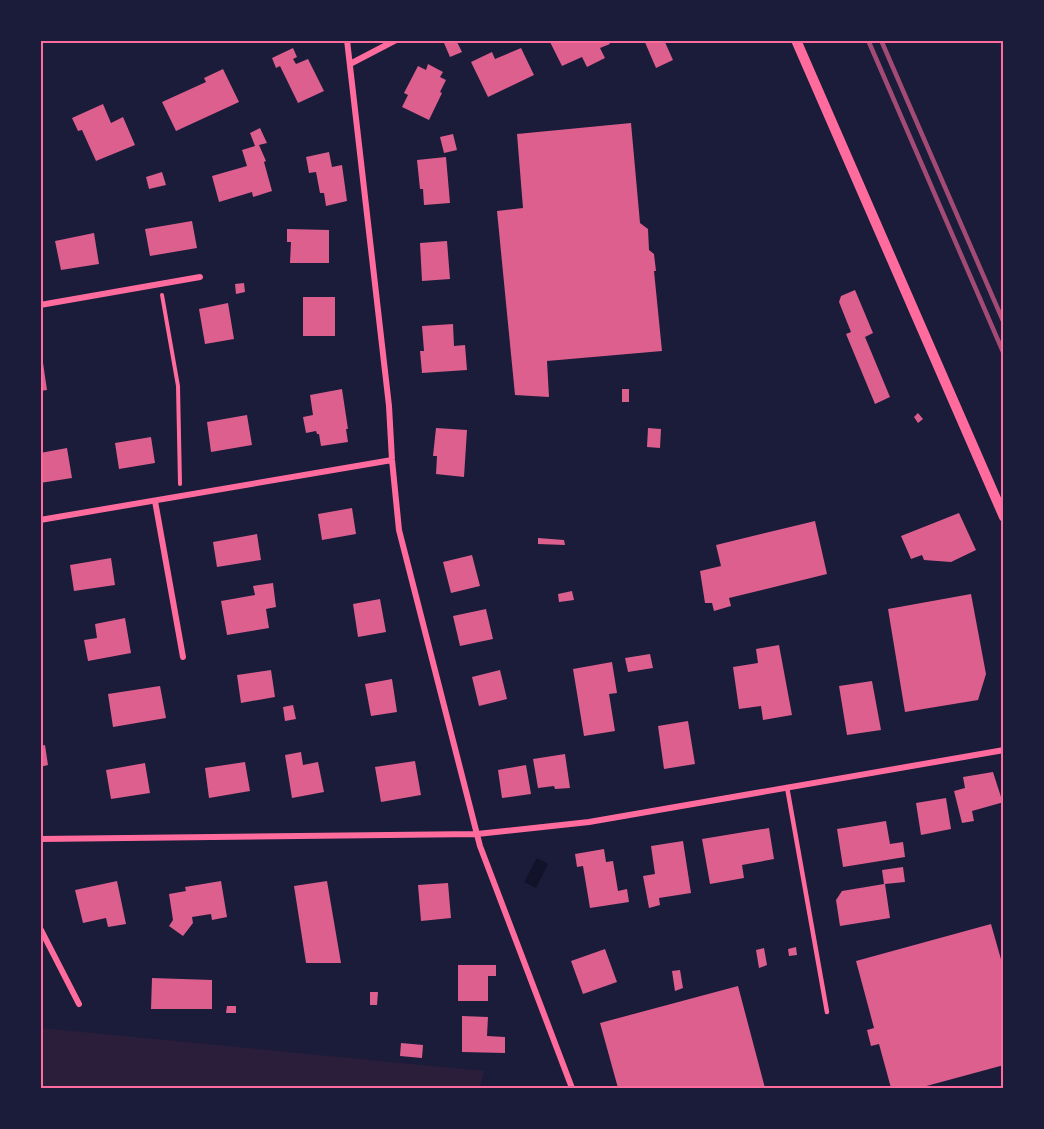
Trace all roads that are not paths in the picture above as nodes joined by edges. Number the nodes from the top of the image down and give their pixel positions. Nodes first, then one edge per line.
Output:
1 (347, 40) edge
2 (396, 40) edge
3 (796, 40) edge
4 (350, 64) junction
5 (200, 277) dead end
6 (40, 305) edge
7 (392, 460) junction
8 (155, 501) junction
9 (1004, 517) edge
10 (40, 520) edge
11 (183, 657) dead end
12 (1004, 750) edge
13 (787, 787) junction
14 (477, 834) junction
15 (40, 838) edge
16 (40, 928) edge
17 (79, 1004) dead end
18 (827, 1012) dead end
19 (572, 1089) edge

1 - 4 street
2 - 4 street
3 - 9 street
4 - 7 street
5 - 6 street
7 - 8 street
7 - 14 street
8 - 10 street
8 - 11 street
12 - 13 street
13 - 14 street
13 - 18 lane
14 - 15 street
14 - 19 street
16 - 17 street

